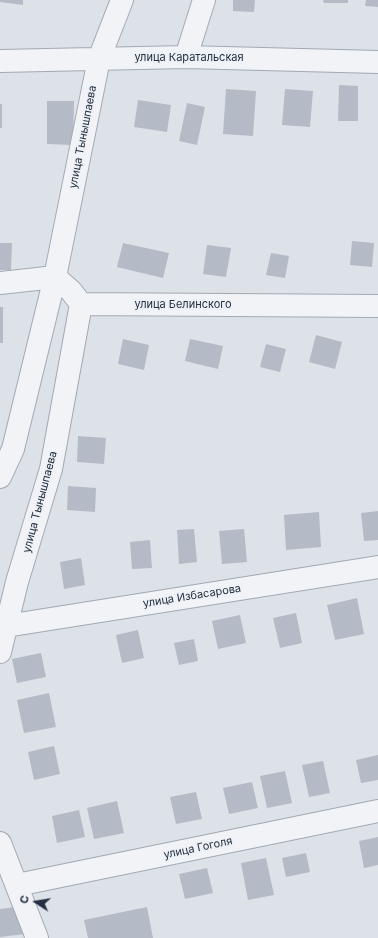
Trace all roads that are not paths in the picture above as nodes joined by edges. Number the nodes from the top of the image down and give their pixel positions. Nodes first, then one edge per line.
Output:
1 (122, 0) edge
2 (204, 0) edge
3 (186, 57) junction
4 (99, 59) junction
5 (0, 61) edge
6 (378, 62) edge
7 (54, 277) junction
8 (0, 282) edge
9 (81, 304) junction
10 (378, 306) edge
11 (0, 477) edge
12 (378, 567) edge
13 (6, 626) junction
14 (0, 652) edge
15 (378, 811) edge
16 (1, 850) edge
17 (17, 885) junction
18 (37, 938) edge

1 - 4 street, улица Тынышпаева
2 - 3 street
3 - 4 street, улица Каратальская
3 - 6 street, улица Каратальская
4 - 5 street, улица Каратальская
4 - 7 street, улица Тынышпаева
7 - 8 street
7 - 9 street
7 - 11 street, улица Тынышпаева
9 - 10 street, улица Белинского
9 - 13 street, улица Тынышпаева
12 - 13 street, улица Избасарова
13 - 14 street, улица Тынышпаева
15 - 17 street, улица Гоголя
16 - 17 street
17 - 18 street

